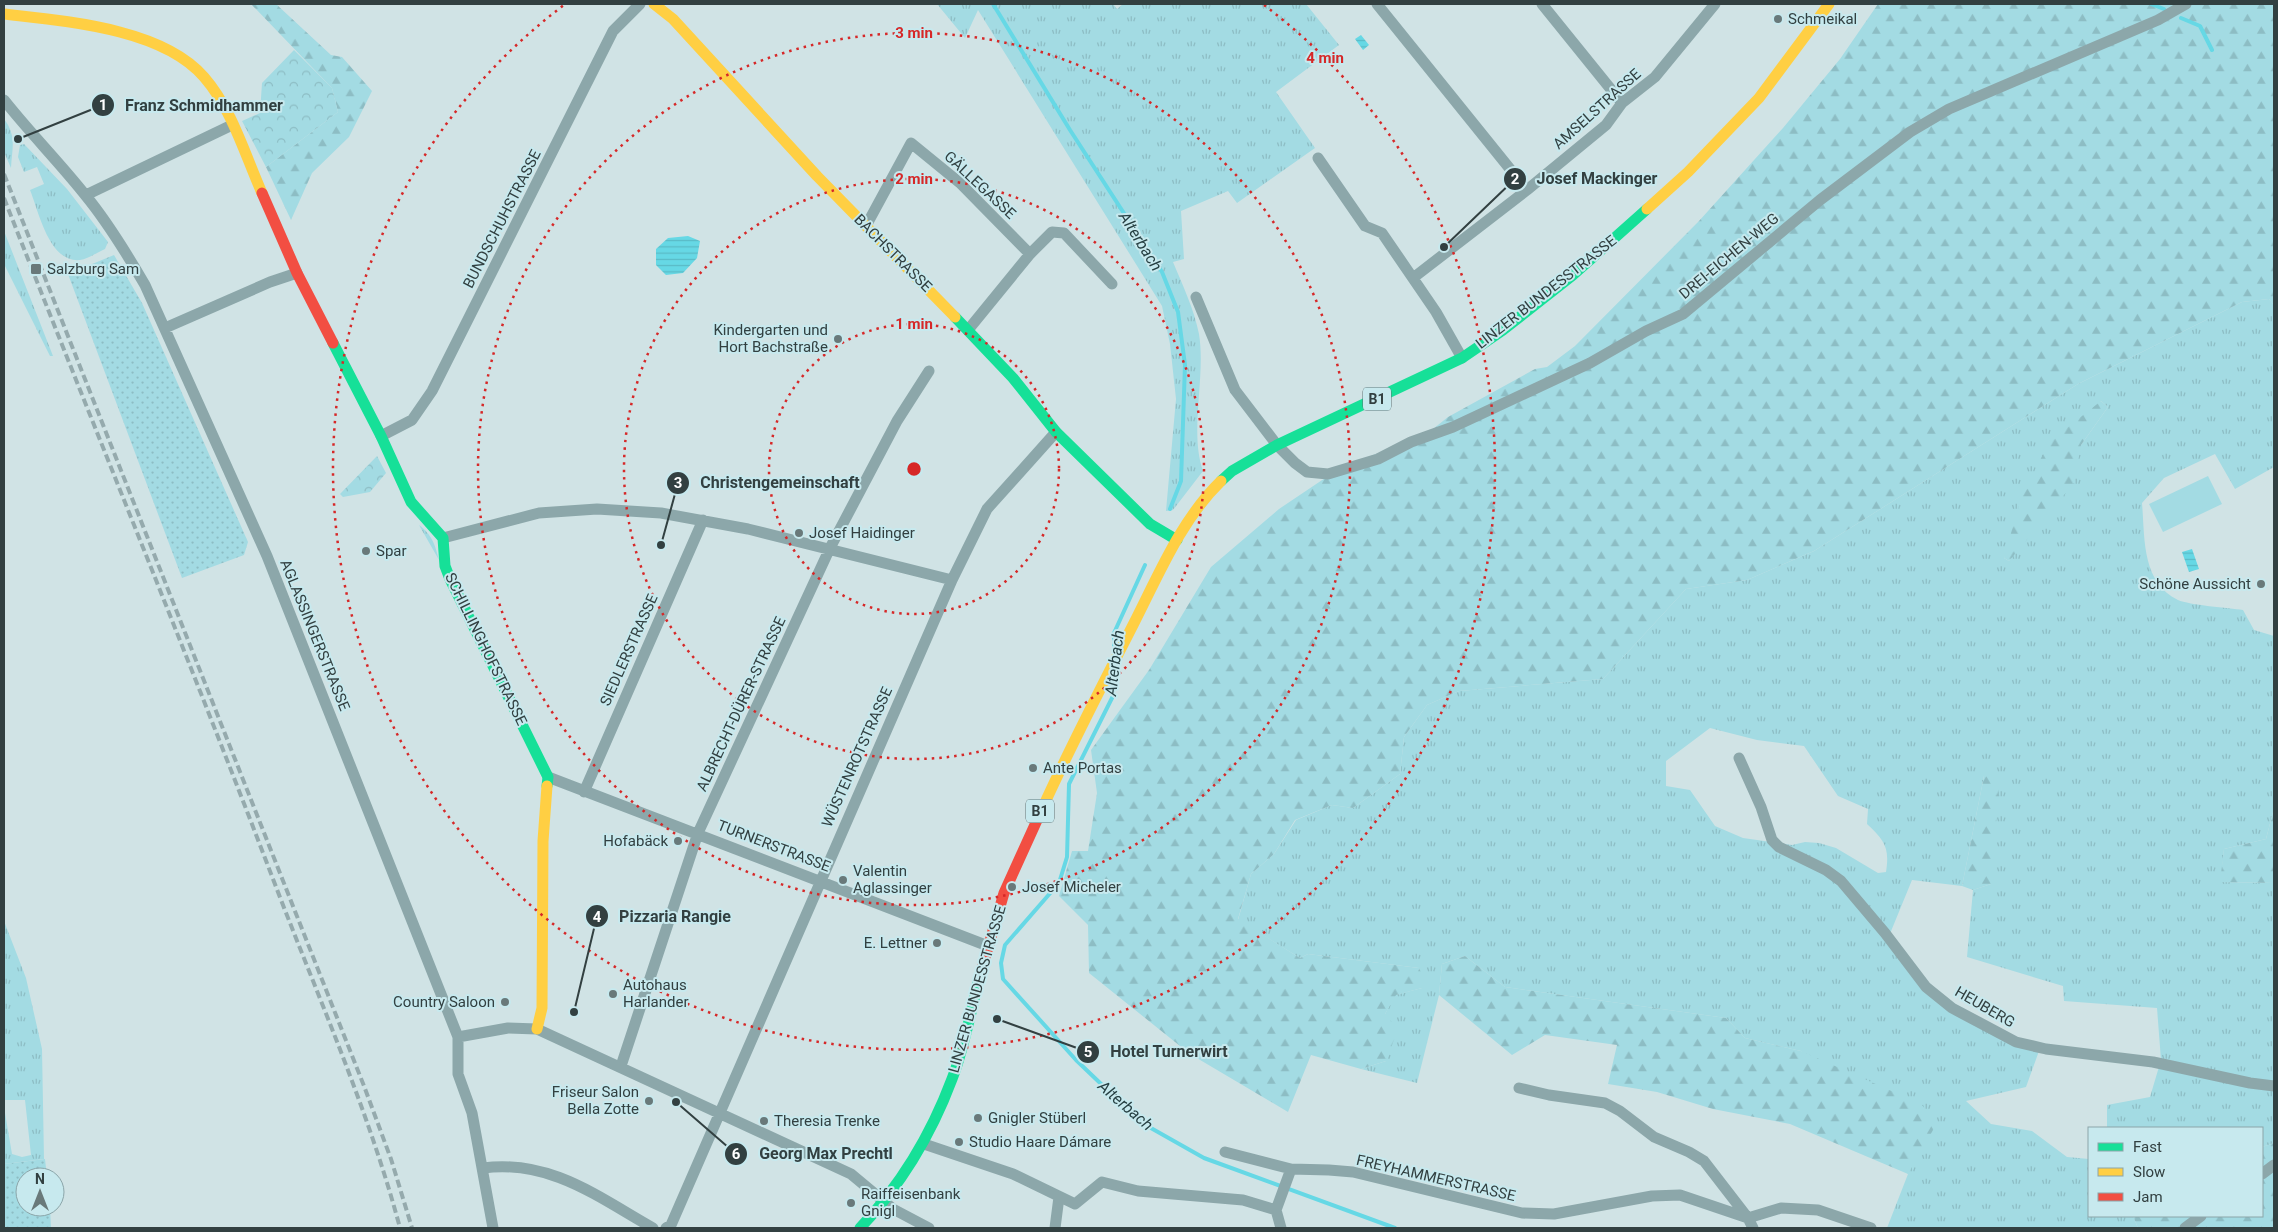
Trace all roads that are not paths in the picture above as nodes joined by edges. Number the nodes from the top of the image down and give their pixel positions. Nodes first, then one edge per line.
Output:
1 (640, 4) edge
2 (654, 4) edge
3 (1377, 4) edge
4 (1542, 4) edge
5 (1716, 4) edge
6 (2186, 4) edge
7 (1824, 6) edge
8 (4, 14) edge
9 (4, 100) edge
10 (1622, 103) junction
11 (232, 125) junction
12 (1318, 158) dead end
13 (1527, 190) junction
14 (86, 195) junction
15 (866, 226) junction
16 (1030, 254) junction
17 (297, 273) junction
18 (1413, 278) junction
19 (1112, 284) dead end
20 (1196, 298) dead end
21 (165, 328) junction
22 (968, 330) junction
23 (1462, 358) junction
24 (929, 371) dead end
25 (1056, 432) junction
26 (380, 436) junction
27 (1277, 445) junction
28 (703, 520) junction
29 (442, 538) junction
30 (1177, 540) junction
31 (830, 548) junction
32 (952, 580) junction
33 (1739, 758) dead end
34 (548, 777) junction
35 (584, 792) junction
36 (698, 833) junction
37 (820, 880) junction
38 (988, 946) junction
39 (537, 1029) junction
40 (458, 1037) junction
41 (621, 1066) junction
42 (2274, 1086) edge
43 (1519, 1088) dead end
44 (718, 1113) junction
45 (924, 1144) junction
46 (1225, 1152) dead end
47 (2274, 1166) edge
48 (483, 1168) junction
49 (1291, 1169) junction
50 (2263, 1173) edge
51 (1059, 1198) junction
52 (885, 1202) junction
53 (1276, 1210) junction
54 (2200, 1217) edge
55 (1751, 1223) edge
56 (668, 1226) edge
57 (493, 1228) edge
58 (652, 1228) edge
59 (860, 1228) edge
60 (929, 1228) edge
61 (1055, 1228) edge
62 (1281, 1228) edge
63 (1871, 1228) edge
64 (2185, 1228) edge

1 - 26 street, BUNDSCHUHSTRASSE
2 - 15 street, BACHSTRASSE
3 - 13 street
4 - 10 street
5 - 10 street, AMSELSTRASSE
6 - 27 street, DREI-EICHEN-WEG
7 - 23 street, LINZER BUNDESSTRASSE / B1
8 - 11 street
9 - 14 street, AGLASSINGERSTRASSE
10 - 13 street, AMSELSTRASSE
11 - 14 street
11 - 17 street
12 - 18 street
13 - 18 street, AMSELSTRASSE
14 - 21 street, AGLASSINGERSTRASSE
15 - 16 street, GÄLLEGASSE
15 - 22 street, BACHSTRASSE
16 - 19 street
16 - 22 street
17 - 21 street
17 - 26 street
18 - 23 street
20 - 27 street
21 - 40 street, AGLASSINGERSTRASSE
22 - 25 street, BACHSTRASSE
23 - 27 street, LINZER BUNDESSTRASSE / B1
24 - 31 street, ALBRECHT-DÜRER-STRASSE
25 - 30 street, BACHSTRASSE
25 - 32 street, WÜSTENROTSTRASSE
26 - 29 street
27 - 30 street, LINZER BUNDESSTRASSE / B1
28 - 29 street
28 - 31 street
28 - 35 street, SIEDLERSTRASSE
29 - 34 street, SCHILLINGHOFSTRASSE
30 - 38 street, LINZER BUNDESSTRASSE / B1
31 - 32 street
31 - 36 street, ALBRECHT-DÜRER-STRASSE
32 - 37 street, WÜSTENROTSTRASSE
33 - 42 street, HEUBERG
34 - 35 street, TURNERSTRASSE
34 - 39 street
35 - 36 street, TURNERSTRASSE
36 - 37 street, TURNERSTRASSE
36 - 41 street, ALBRECHT-DÜRER-STRASSE
37 - 38 street, TURNERSTRASSE
37 - 44 street, WÜSTENROTSTRASSE
38 - 45 street, LINZER BUNDESSTRASSE / B1
39 - 40 street
39 - 41 street
40 - 48 street, AGLASSINGERSTRASSE
41 - 44 street
43 - 55 street
44 - 52 street
44 - 56 street, WÜSTENROTSTRASSE
45 - 51 street
45 - 52 street, LINZER BUNDESSTRASSE / B1
46 - 49 street, FREYHAMMERSTRASSE
47 - 50 street
48 - 57 street, AGLASSINGERSTRASSE
48 - 58 street
49 - 53 street
49 - 55 street, FREYHAMMERSTRASSE
51 - 53 street
51 - 61 street
52 - 59 street, LINZER BUNDESSTRASSE / B1
52 - 60 street
53 - 62 street
54 - 64 street
55 - 63 street

